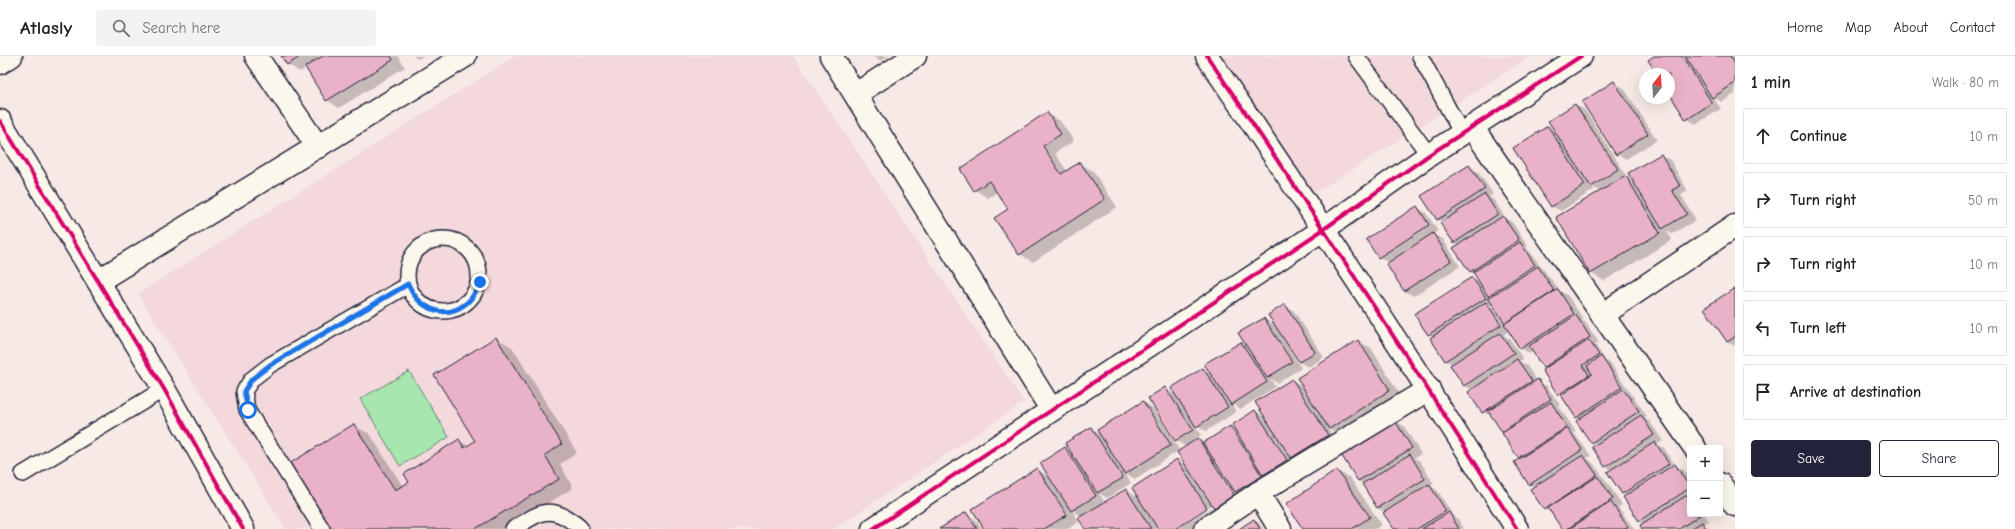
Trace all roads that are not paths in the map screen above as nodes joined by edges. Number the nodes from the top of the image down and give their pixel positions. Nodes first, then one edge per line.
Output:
1 (11, 56) edge
2 (256, 56) edge
3 (465, 56) edge
4 (831, 56) edge
5 (915, 56) edge
6 (1207, 56) edge
7 (1356, 56) edge
8 (1420, 56) edge
9 (1581, 56) edge
10 (0, 63) edge
11 (856, 94) junction
12 (0, 122) edge
13 (1467, 131) junction
14 (318, 147) junction
15 (1429, 155) junction
16 (1735, 226) edge
17 (1324, 229) junction
18 (98, 280) junction
19 (408, 284) junction
20 (1602, 315) junction
21 (1429, 389) junction
22 (164, 390) junction
23 (1051, 409) junction
24 (1693, 445) edge
25 (23, 474) dead end
26 (1723, 488) edge
27 (1258, 493) junction
28 (1735, 505) edge
29 (243, 529) edge
30 (322, 529) edge
31 (513, 529) edge
32 (580, 529) edge
33 (874, 529) edge
34 (1205, 529) edge
35 (1280, 529) edge
36 (1517, 529) edge

1 - 10 street
2 - 14 street
3 - 14 street
4 - 11 street
5 - 11 street
6 - 17 street
7 - 15 lane
8 - 13 lane
9 - 13 street
11 - 23 street
12 - 18 street
13 - 15 street
13 - 20 street
14 - 18 street
15 - 17 street
16 - 20 street
17 - 21 street
17 - 23 street
18 - 22 street
19 - 19 lane
19 - 30 lane
20 - 24 street
21 - 27 street
21 - 36 street
22 - 25 lane
22 - 29 street
23 - 33 street
26 - 28 street
27 - 34 street
27 - 35 street
31 - 32 lane

